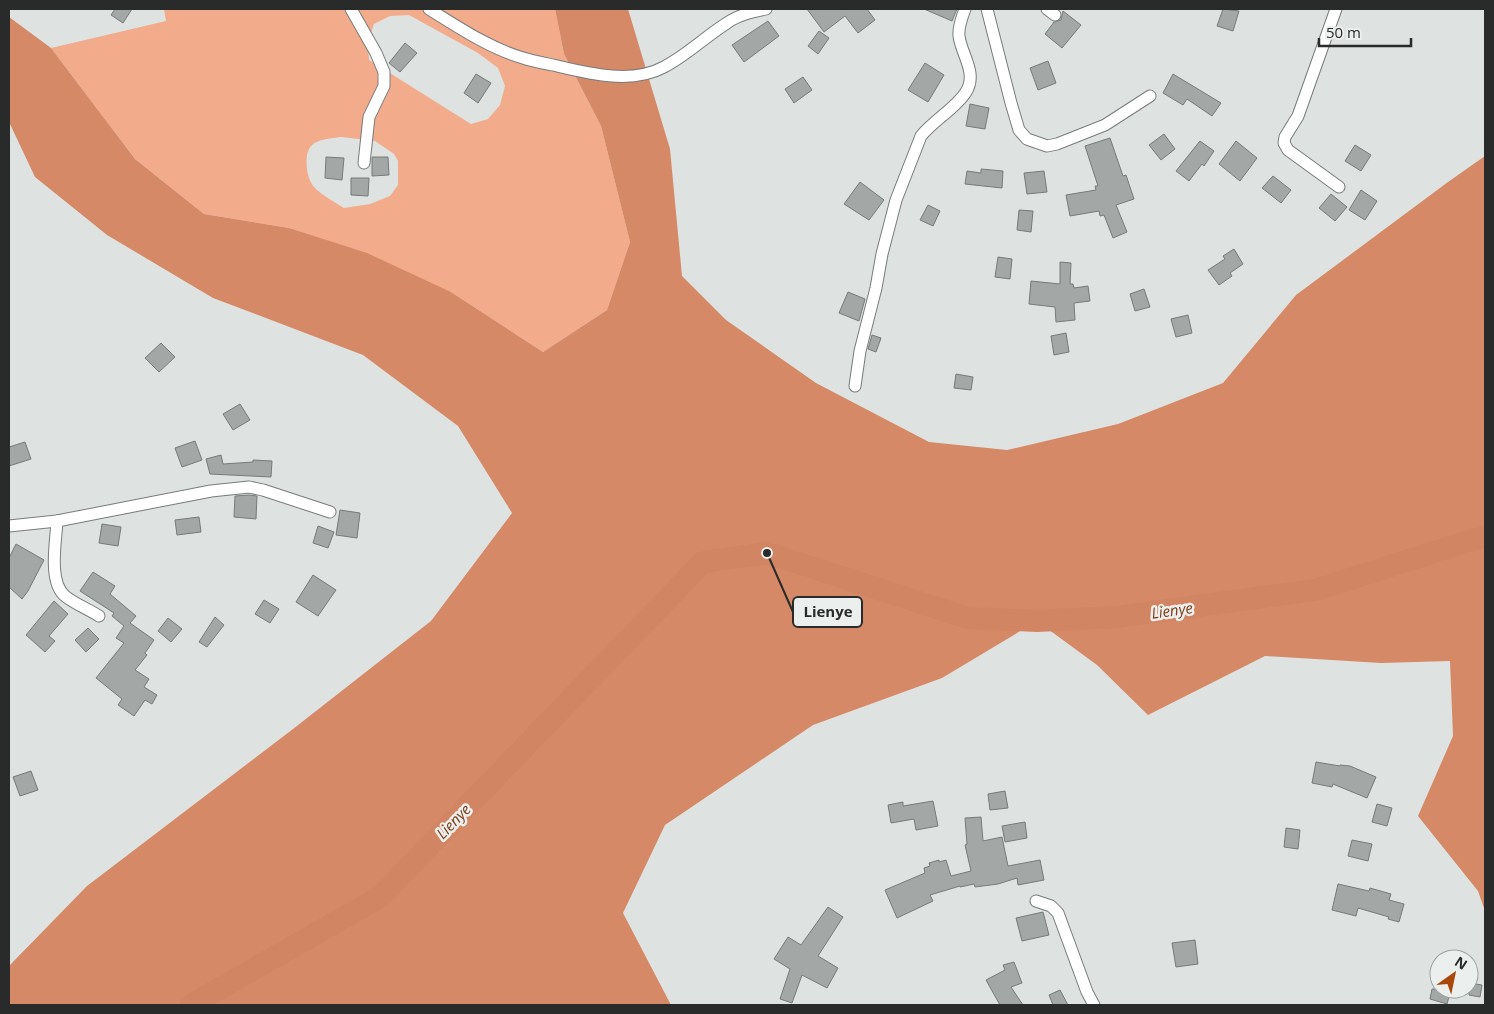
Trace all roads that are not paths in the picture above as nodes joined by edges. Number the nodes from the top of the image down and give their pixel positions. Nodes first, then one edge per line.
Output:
1 (351, 9) edge
2 (429, 9) edge
3 (766, 9) edge
4 (965, 9) edge
5 (987, 9) edge
6 (1336, 9) edge
7 (1150, 96) dead end
8 (364, 163) dead end
9 (1339, 187) dead end
10 (855, 386) dead end
11 (330, 512) dead end
12 (56, 521) junction
13 (9, 526) edge
14 (99, 616) dead end
15 (1036, 901) dead end
16 (1094, 1005) edge

1 - 8 street
2 - 3 street
4 - 10 street
5 - 7 street
6 - 9 street
11 - 12 street
12 - 13 street
12 - 14 street
15 - 16 street

